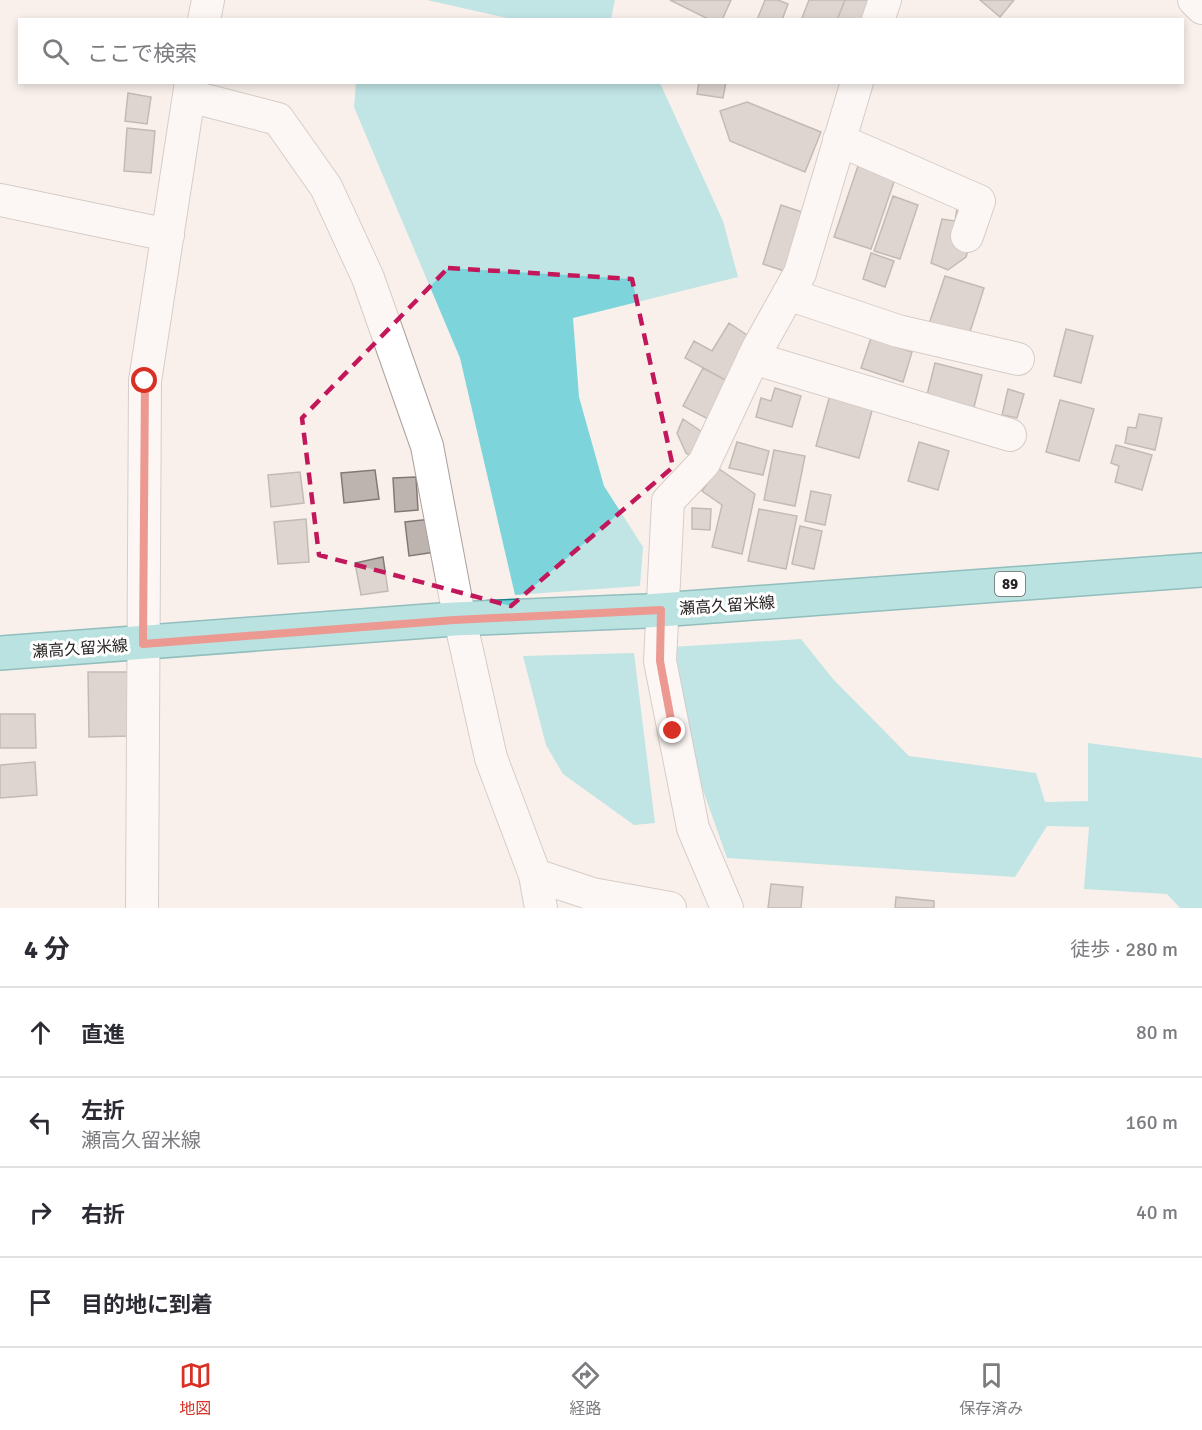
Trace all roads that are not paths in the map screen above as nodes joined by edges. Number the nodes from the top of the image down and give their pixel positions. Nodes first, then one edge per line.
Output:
1 (208, 0) edge
2 (885, 0) edge
3 (1194, 0) edge
4 (1202, 8) edge
5 (204, 18) edge
6 (879, 18) edge
7 (855, 84) edge
8 (190, 89) edge
9 (839, 140) junction
10 (0, 200) edge
11 (168, 234) junction
12 (967, 236) dead end
13 (788, 294) junction
14 (753, 358) junction
15 (1018, 359) dead end
16 (1010, 435) dead end
17 (1202, 570) edge
18 (664, 610) junction
19 (461, 619) junction
20 (143, 644) junction
21 (0, 653) edge
22 (534, 875) junction
23 (142, 908) edge
24 (541, 908) edge
25 (670, 908) edge
26 (727, 908) edge

1 - 5 street
2 - 6 street
3 - 4 street
7 - 9 street
8 - 11 street
8 - 19 street
9 - 12 street
9 - 13 street
10 - 11 street
11 - 20 street
13 - 14 street
13 - 15 street
14 - 16 street
14 - 18 street
17 - 18 main road, 瀬高久留米線 / 89
18 - 19 main road, 瀬高久留米線 / 89
18 - 26 street
19 - 20 main road, 瀬高久留米線 / 89
19 - 22 street
20 - 21 main road, 瀬高久留米線 / 89
20 - 23 street
22 - 24 street
22 - 25 street

